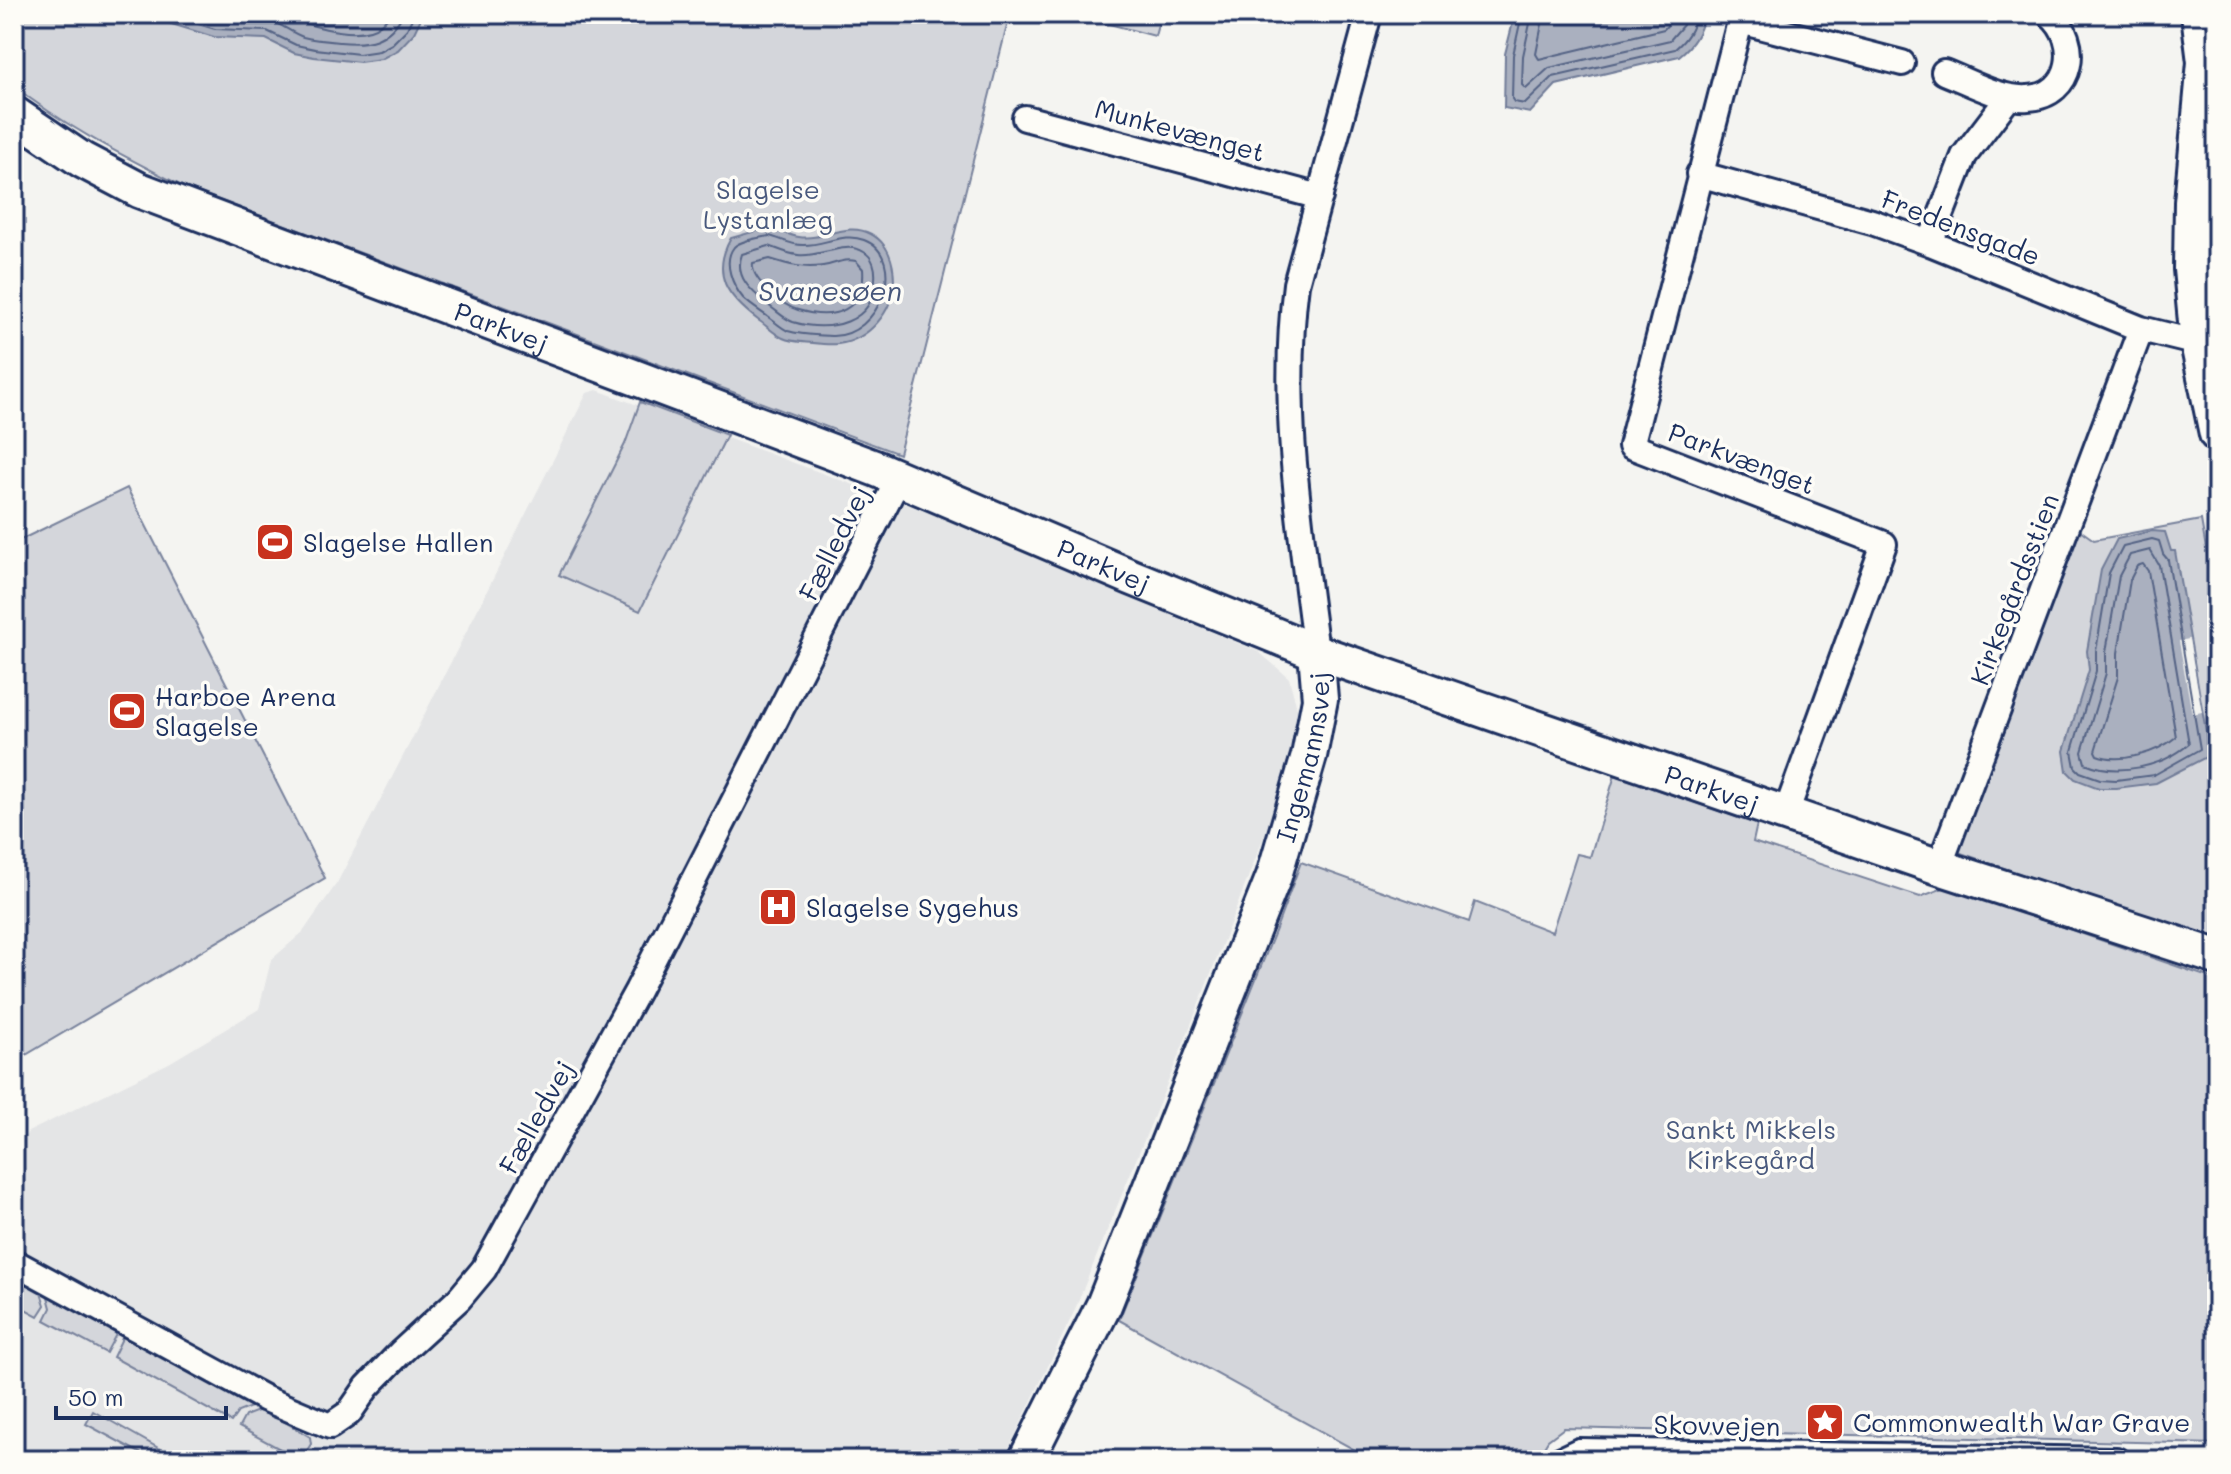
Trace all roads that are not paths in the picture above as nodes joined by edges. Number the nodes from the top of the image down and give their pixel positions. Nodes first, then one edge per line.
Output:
1 (1369, 14) edge
2 (2050, 14) edge
3 (2199, 14) edge
4 (1741, 18) edge
5 (1902, 63) dead end
6 (1944, 72) dead end
7 (2009, 97) junction
8 (14, 114) edge
9 (1025, 118) dead end
10 (1699, 174) junction
11 (1320, 197) junction
12 (1930, 243) junction
13 (2141, 329) junction
14 (2198, 343) junction
15 (2217, 434) edge
16 (899, 478) junction
17 (1316, 652) junction
18 (1786, 813) junction
19 (1939, 867) junction
20 (2217, 957) edge
21 (14, 1262) edge
22 (1026, 1460) edge
23 (1560, 1460) edge
24 (2116, 1460) edge

1 - 11 street, Ingemannsvej
2 - 7 street
3 - 14 street
4 - 5 street, Parkvænget
4 - 10 street, Parkvænget
6 - 7 street
7 - 12 street
8 - 16 street, Parkvej
9 - 11 street, Munkevænget
10 - 12 street, Fredensgade
10 - 18 street, Parkvænget
11 - 17 street, Ingemannsvej
12 - 13 street, Fredensgade
13 - 14 street, Fredensgade
13 - 19 street, Kirkegårdsstien
14 - 15 street
16 - 17 street, Parkvej
16 - 21 street, Fælledvej
17 - 18 street, Parkvej
17 - 22 street, Ingemannsvej
18 - 19 street, Parkvej
19 - 20 street, Parkvej
23 - 24 street, Skovvejen

